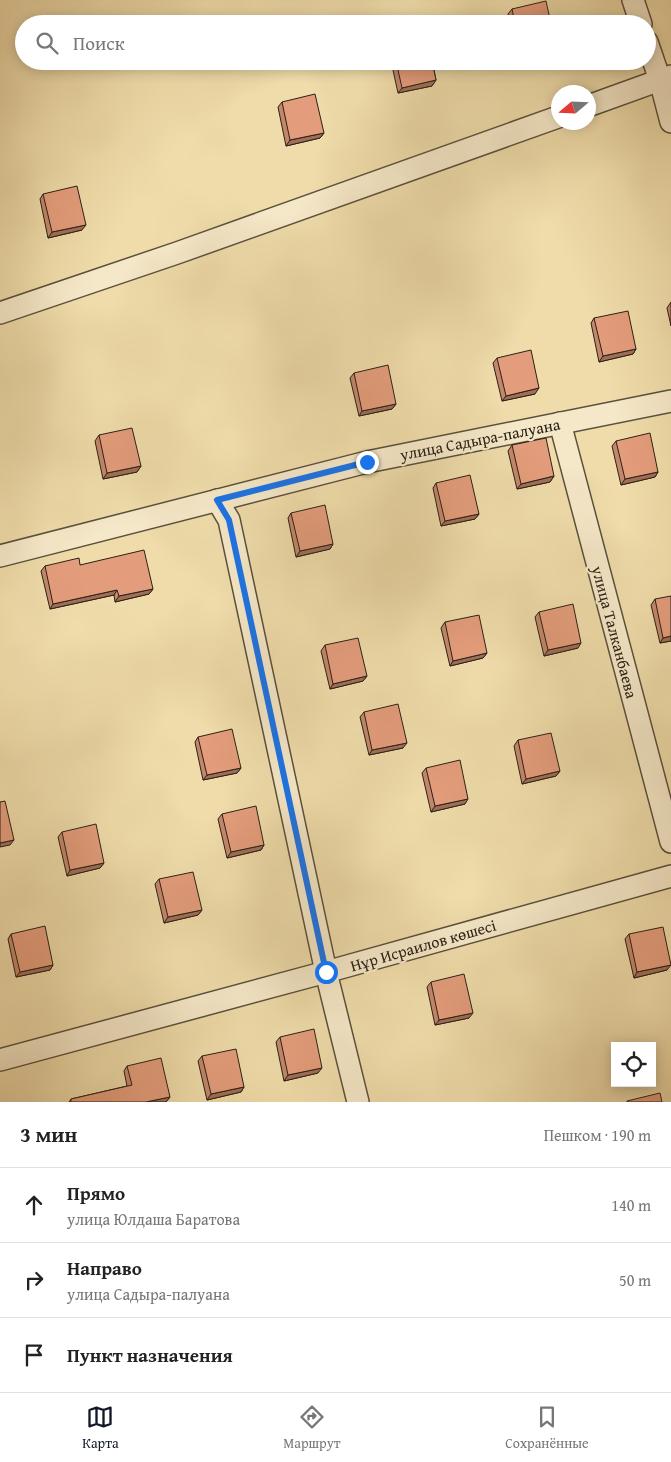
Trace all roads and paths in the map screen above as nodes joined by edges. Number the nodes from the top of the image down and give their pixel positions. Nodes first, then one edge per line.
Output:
1 (633, 0) edge
2 (638, 15) edge
3 (656, 59) edge
4 (666, 78) edge
5 (596, 103) edge
6 (551, 120) edge
7 (671, 122) edge
8 (0, 313) edge
9 (671, 401) edge
10 (560, 423) junction
11 (217, 500) junction
12 (0, 556) edge
13 (671, 842) edge
14 (671, 876) edge
15 (326, 972) junction
16 (0, 1060) edge
17 (358, 1102) edge

1 - 2 street
3 - 4 street
4 - 5 street
4 - 7 street
6 - 8 street
9 - 10 street, улица Садыра-палуана
10 - 11 street, улица Садыра-палуана
10 - 13 street, улица Талканбаева
11 - 12 street, улица Садыра-палуана
11 - 15 street
14 - 15 street, Нұр Исраилов көшесі
15 - 16 street, Нұр Исраилов көшесі
15 - 17 street

